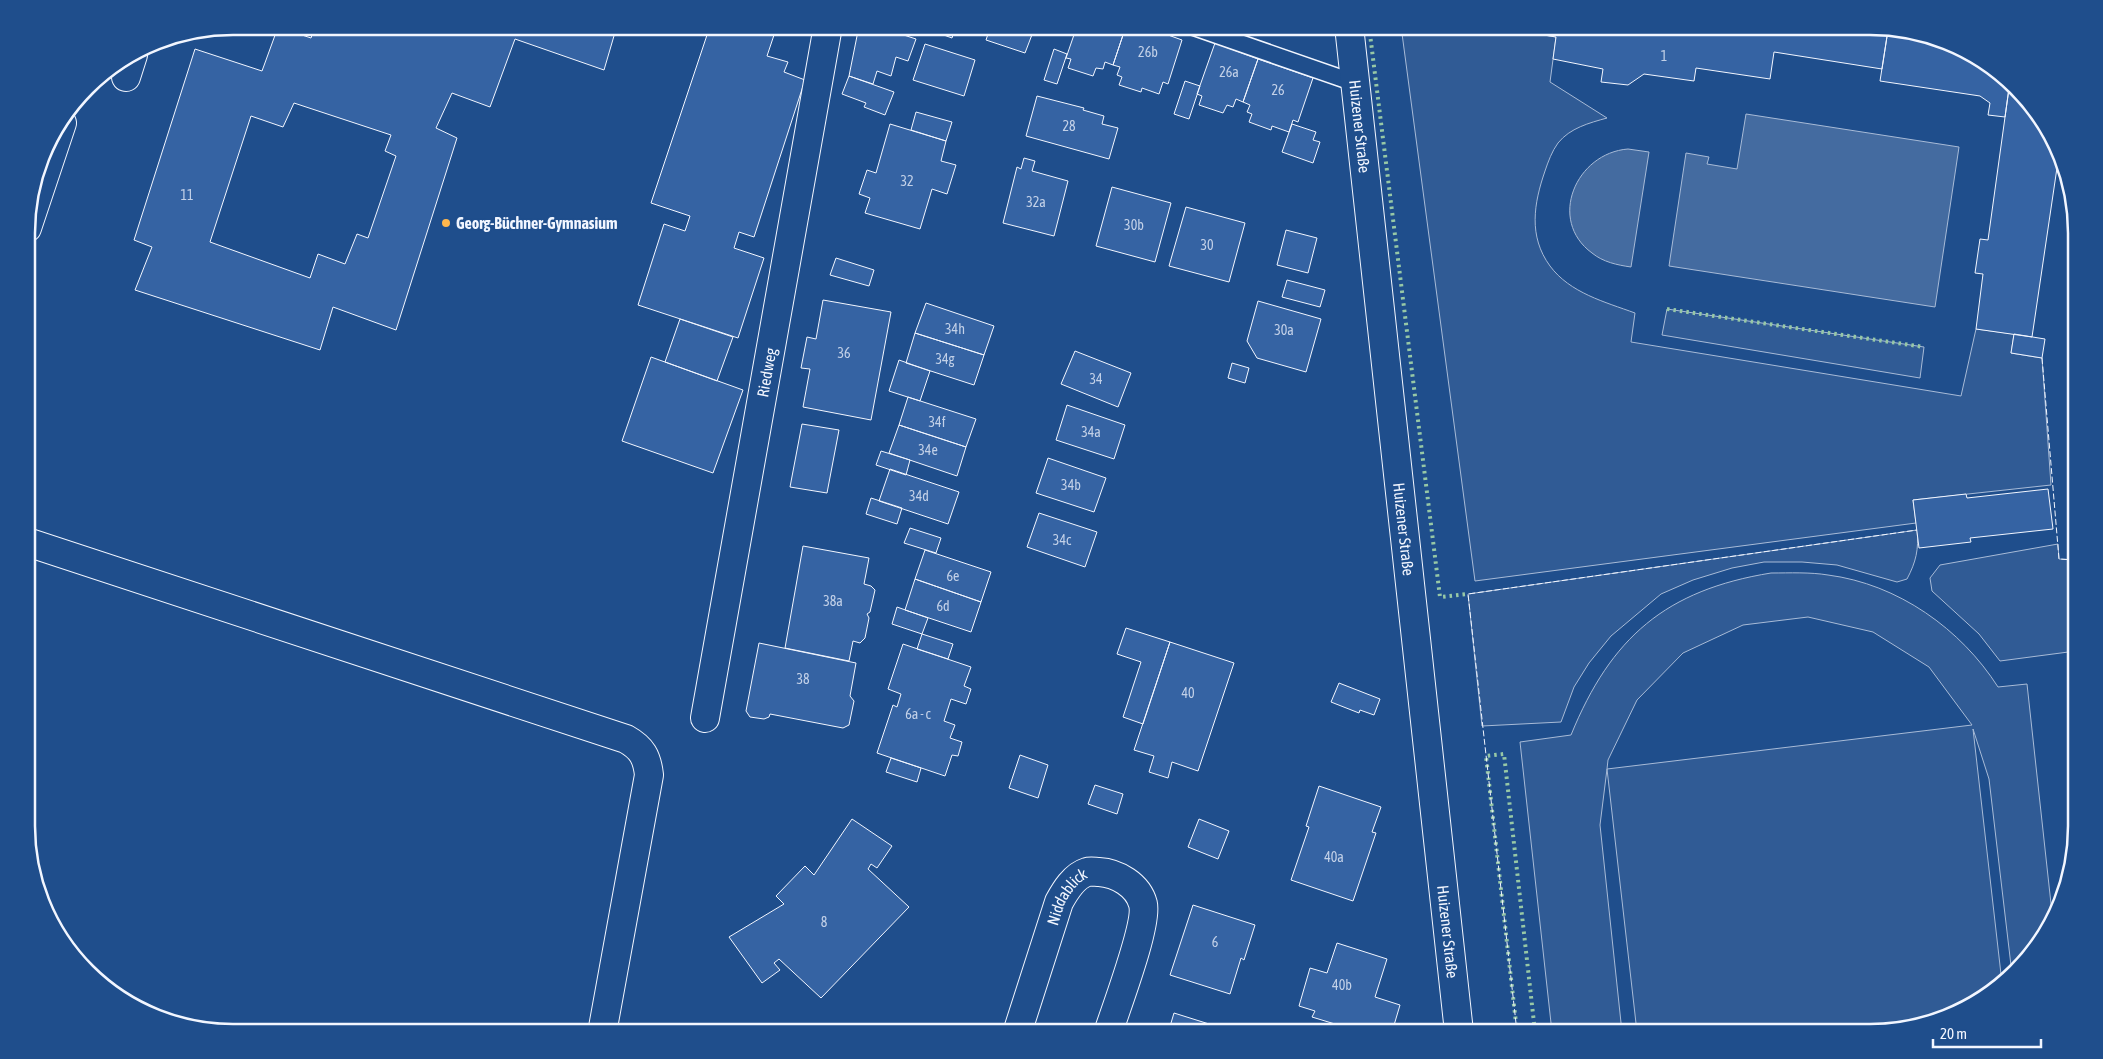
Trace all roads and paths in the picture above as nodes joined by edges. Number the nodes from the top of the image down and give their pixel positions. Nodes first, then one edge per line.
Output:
1 (826, 35) edge
2 (1217, 35) edge
3 (1350, 35) edge
4 (1355, 83) junction
5 (53, 149) edge
6 (41, 186) edge
7 (35, 545) edge
8 (705, 718) dead end
9 (604, 1024) edge
10 (1020, 1024) edge
11 (1111, 1024) edge
12 (1458, 1024) edge

1 - 8 street, Riedweg
2 - 4 lane
3 - 4 street, Huizener Straße
4 - 12 street, Huizener Straße
5 - 6 street
7 - 9 street
10 - 11 street, Niddablick

